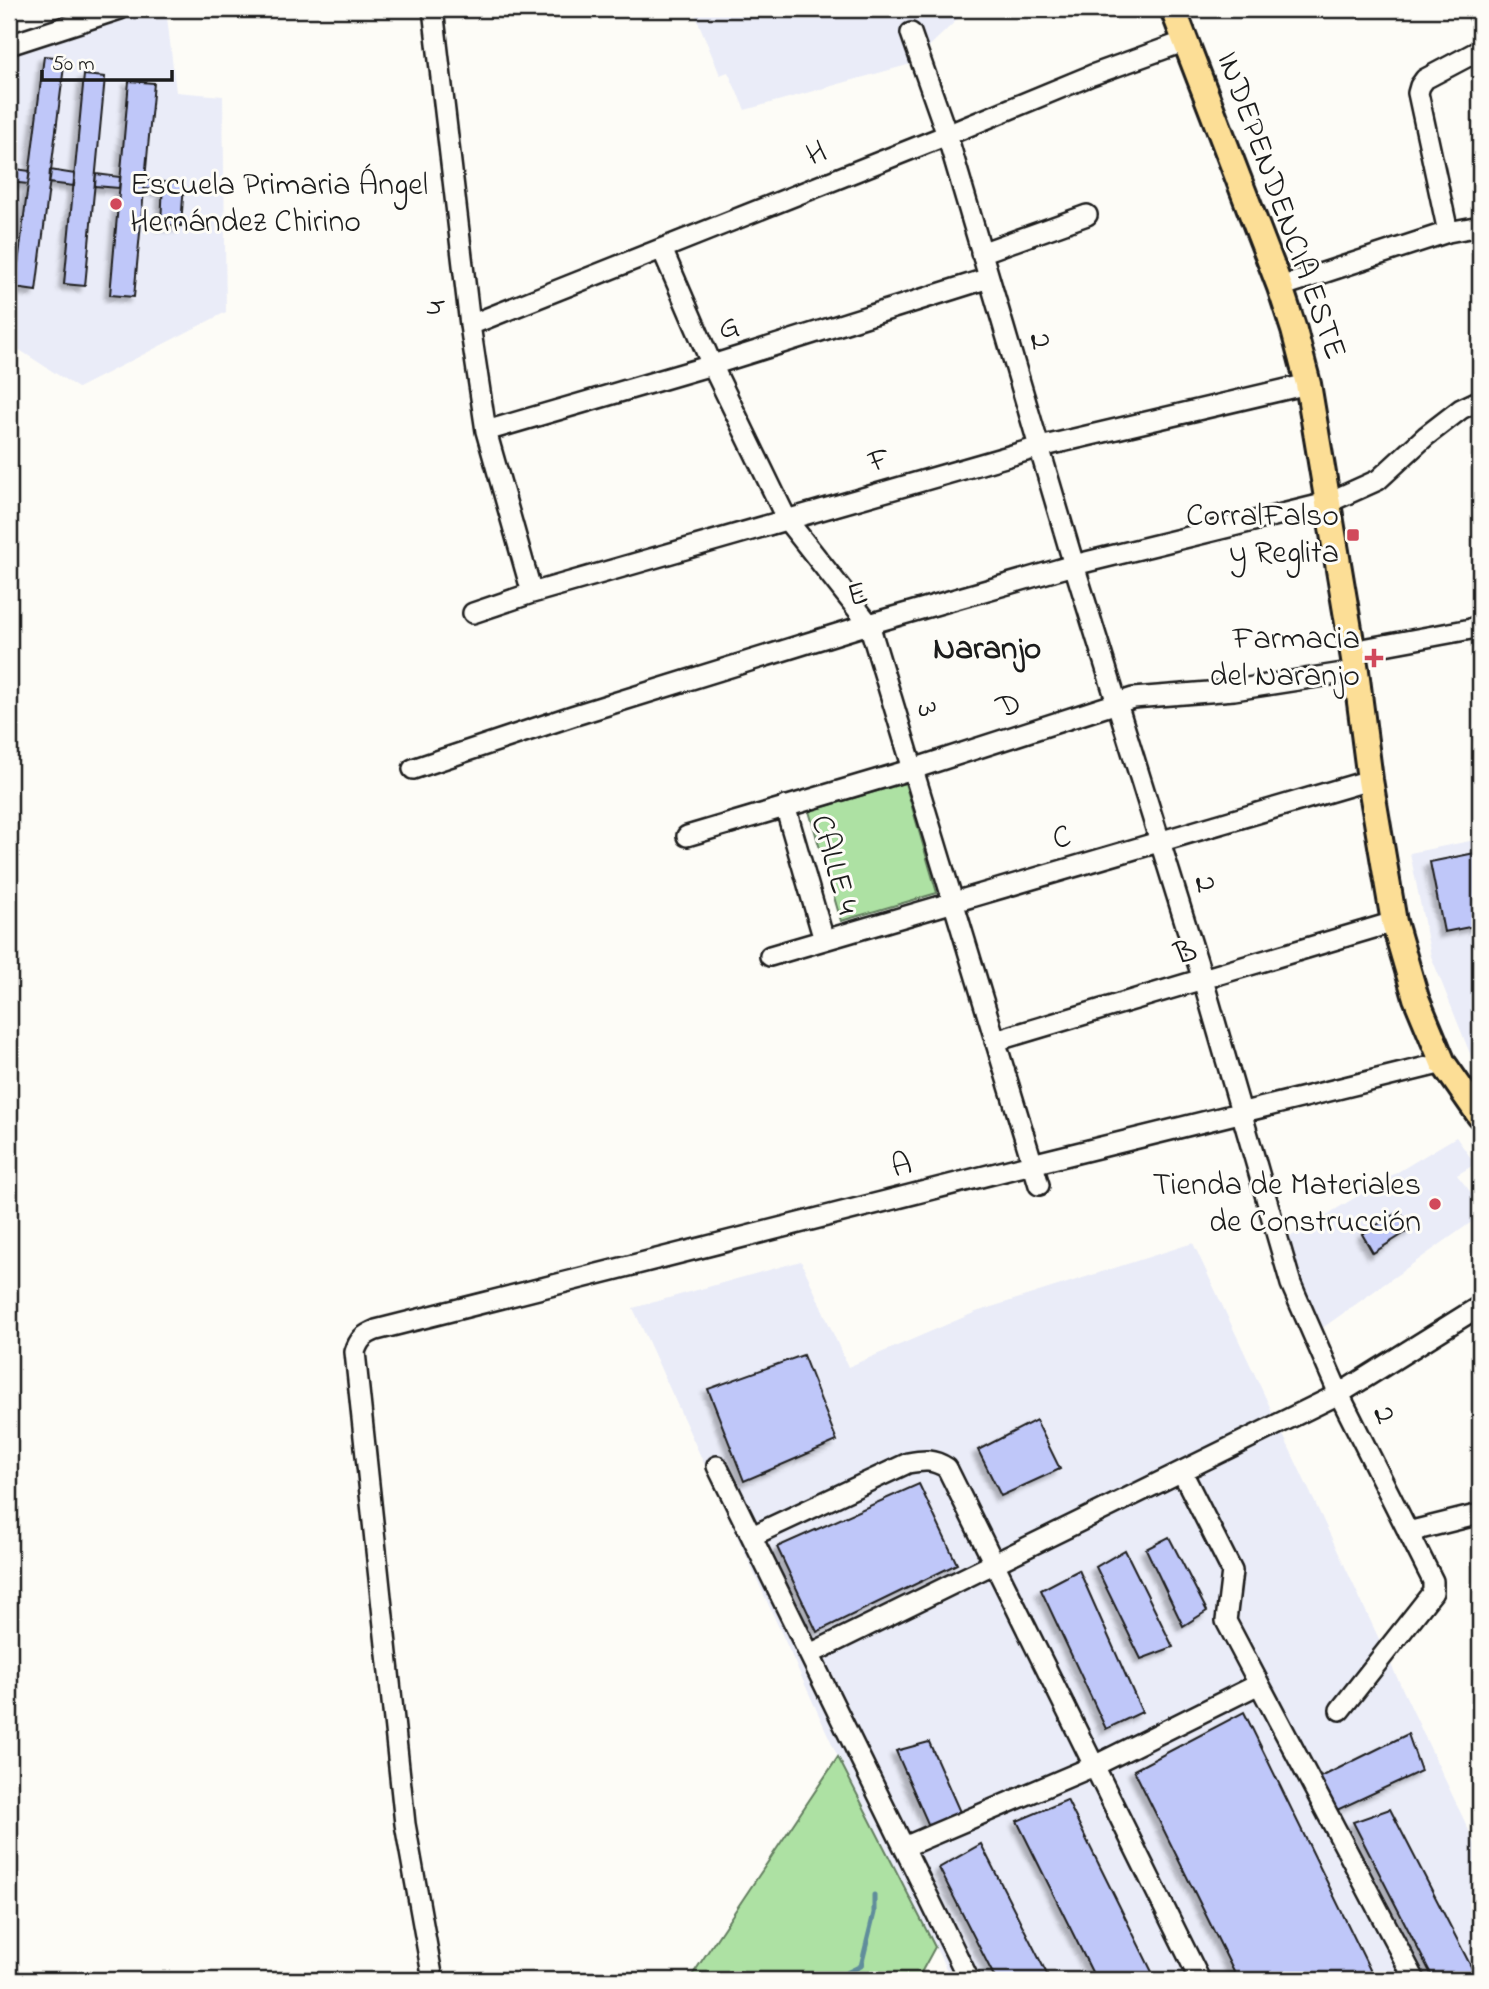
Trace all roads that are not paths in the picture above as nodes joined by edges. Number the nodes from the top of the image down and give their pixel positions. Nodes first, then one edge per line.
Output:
1 (120, 9) edge
2 (433, 9) edge
3 (1477, 9) edge
4 (1176, 10) edge
5 (1480, 16) edge
6 (911, 33) dead end
7 (1186, 41) junction
8 (9, 45) edge
9 (1480, 50) edge
10 (947, 135) junction
11 (1087, 215) dead end
12 (1480, 226) edge
13 (1448, 232) junction
14 (662, 249) junction
15 (981, 254) junction
16 (989, 278) junction
17 (1280, 287) junction
18 (470, 325) junction
19 (712, 365) junction
20 (1308, 384) junction
21 (1477, 407) edge
22 (486, 431) junction
23 (1040, 447) junction
24 (1327, 503) junction
25 (787, 520) junction
26 (1074, 565) junction
27 (532, 593) junction
28 (473, 613) dead end
29 (869, 624) junction
30 (1480, 624) edge
31 (1354, 661) junction
32 (1117, 703) junction
33 (413, 769) dead end
34 (913, 769) junction
35 (1370, 780) junction
36 (785, 806) junction
37 (687, 836) dead end
38 (1160, 842) junction
39 (953, 902) junction
40 (1394, 922) junction
41 (824, 940) junction
42 (770, 956) dead end
43 (1203, 980) junction
44 (995, 1041) junction
45 (1443, 1063) junction
46 (1477, 1107) edge
47 (1240, 1113) junction
48 (1032, 1164) junction
49 (1039, 1185) dead end
50 (1480, 1306) edge
51 (1339, 1394) junction
52 (717, 1466) dead end
53 (1182, 1472) junction
54 (1480, 1514) edge
55 (1408, 1532) junction
56 (752, 1536) junction
57 (995, 1563) junction
58 (810, 1654) junction
59 (1259, 1684) junction
60 (1340, 1710) dead end
61 (1094, 1766) junction
62 (904, 1847) junction
63 (433, 1980) edge
64 (969, 1980) edge
65 (1200, 1980) edge
66 (1415, 1980) edge

1 - 8 street
2 - 18 street, 4
3 - 5 street
4 - 7 main road, INDEPENDENCIA ESTE
6 - 10 street, 2
7 - 10 street, H
7 - 17 main road, INDEPENDENCIA ESTE
9 - 13 street
10 - 14 street, H
10 - 15 street, 2
11 - 15 street
12 - 13 street
13 - 17 street
14 - 18 street, H
14 - 19 street, 3
15 - 16 street, 2
16 - 19 street, G
16 - 23 street, 2
17 - 20 main road, INDEPENDENCIA ESTE
18 - 22 street, 4
19 - 22 street, G
19 - 25 street, 3
20 - 23 street, F
20 - 24 main road, INDEPENDENCIA ESTE
21 - 24 street, E
22 - 27 street, 4
23 - 25 street, F
23 - 26 street, 2
24 - 26 street, E
24 - 31 main road, INDEPENDENCIA ESTE
25 - 27 street, F
25 - 29 street, 3
26 - 29 street, E
26 - 32 street, 2
27 - 28 street, F
29 - 33 street, E
29 - 34 street, 3
30 - 31 street, D
31 - 32 street, D
31 - 35 main road, INDEPENDENCIA ESTE
32 - 34 street, D
32 - 38 street, 2
34 - 36 street, D
34 - 39 street, 3
35 - 38 street, C
35 - 40 main road, INDEPENDENCIA ESTE
36 - 37 street, D
36 - 41 street, CALLE 4
38 - 39 street, C
38 - 43 street, 2
39 - 41 street, C
39 - 44 street, 3
40 - 43 street, B
40 - 45 main road, INDEPENDENCIA ESTE
41 - 42 street, C
43 - 44 street, B
43 - 47 street, 2
44 - 48 street, 3
45 - 46 main road, INDEPENDENCIA ESTE
45 - 47 street, A
47 - 48 street, A
47 - 51 street, 2
48 - 49 street, 3
48 - 63 street, A
50 - 51 street
51 - 53 street
51 - 55 street, 2
52 - 56 street
53 - 57 street
53 - 59 street
54 - 55 street
55 - 60 street, 2
56 - 57 street
56 - 58 street
57 - 58 street
57 - 61 street
58 - 62 street
59 - 61 street
59 - 66 street
61 - 62 street
61 - 65 street
62 - 64 street

